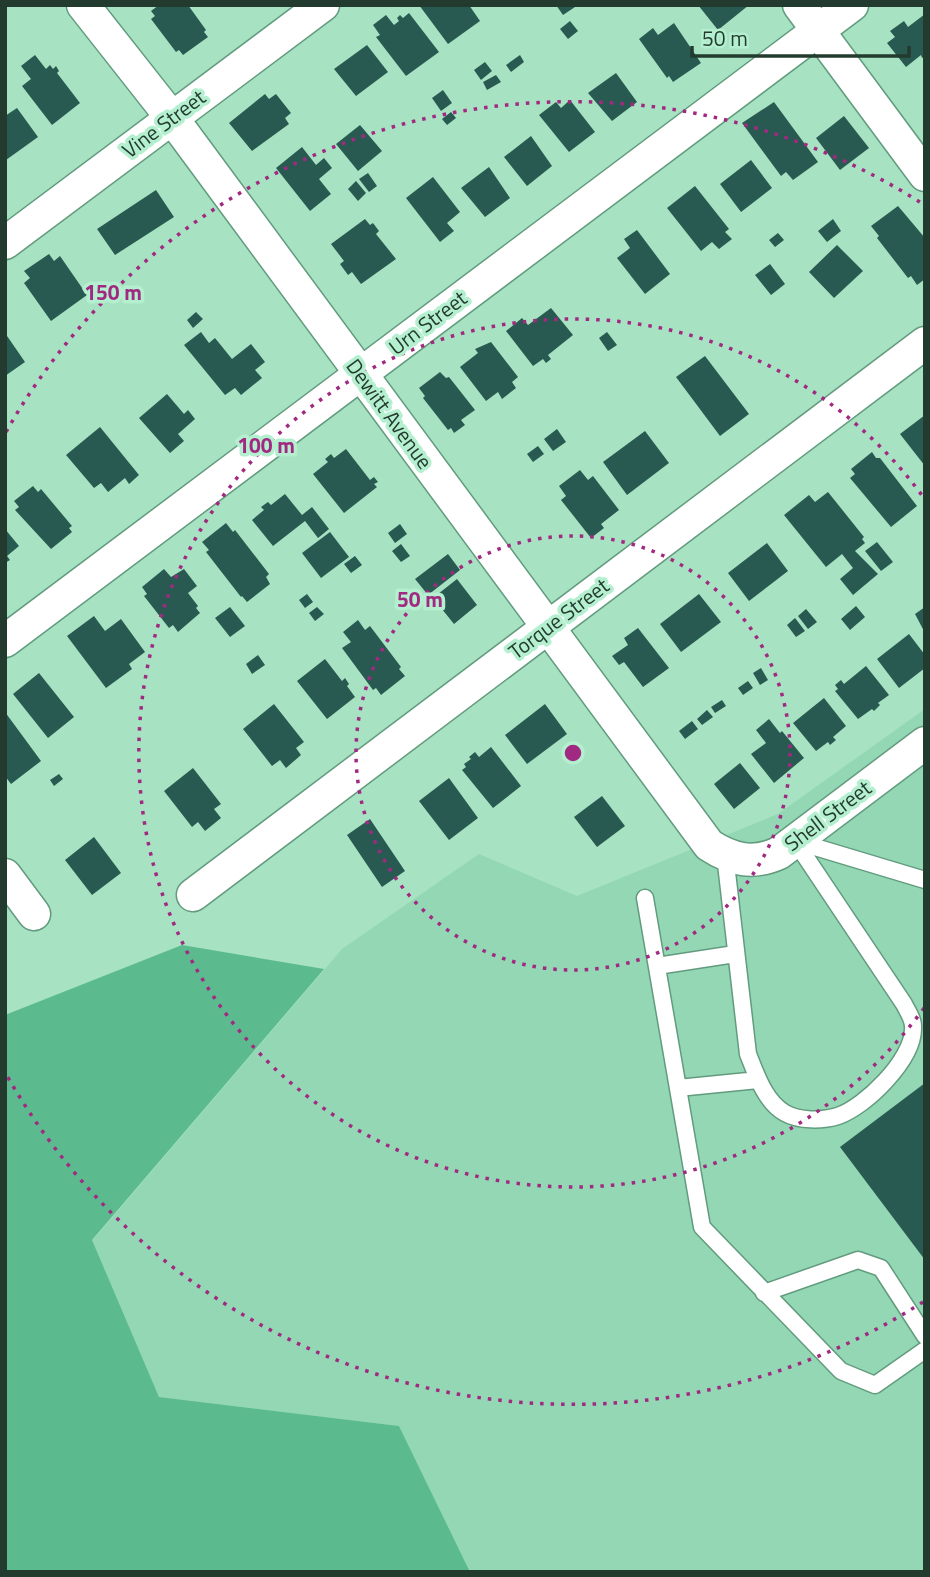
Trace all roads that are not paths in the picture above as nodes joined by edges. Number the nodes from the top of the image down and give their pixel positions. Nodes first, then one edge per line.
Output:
1 (83, 5) edge
2 (323, 5) edge
3 (799, 5) edge
4 (852, 5) edge
5 (818, 30) junction
6 (172, 118) junction
7 (925, 174) edge
8 (5, 243) edge
9 (925, 343) edge
10 (360, 374) junction
11 (548, 628) junction
12 (5, 641) edge
13 (925, 743) edge
14 (795, 841) junction
15 (724, 855) junction
16 (5, 875) edge
17 (925, 880) edge
18 (193, 895) dead end
19 (645, 898) dead end
20 (34, 914) dead end
21 (736, 954) junction
22 (657, 966) junction
23 (758, 1080) junction
24 (678, 1088) junction
25 (764, 1293) junction
26 (925, 1336) edge
27 (925, 1350) edge

1 - 6 street, Dewitt Avenue
2 - 6 street, Vine Street
3 - 5 street
4 - 5 street, Urn Street
5 - 7 street
5 - 10 street, Urn Street
6 - 8 street, Vine Street
6 - 10 street, Dewitt Avenue
9 - 11 street, Torque Street
10 - 11 street, Dewitt Avenue
10 - 12 street, Urn Street
11 - 15 street, Dewitt Avenue
11 - 18 street, Torque Street
13 - 14 street, Shell Street
14 - 15 street, Shell Street
14 - 17 lane
14 - 23 lane
15 - 21 lane
16 - 20 street
19 - 22 lane
21 - 22 lane
21 - 23 lane
22 - 24 lane
23 - 24 lane
24 - 25 lane
25 - 26 lane
25 - 27 lane

